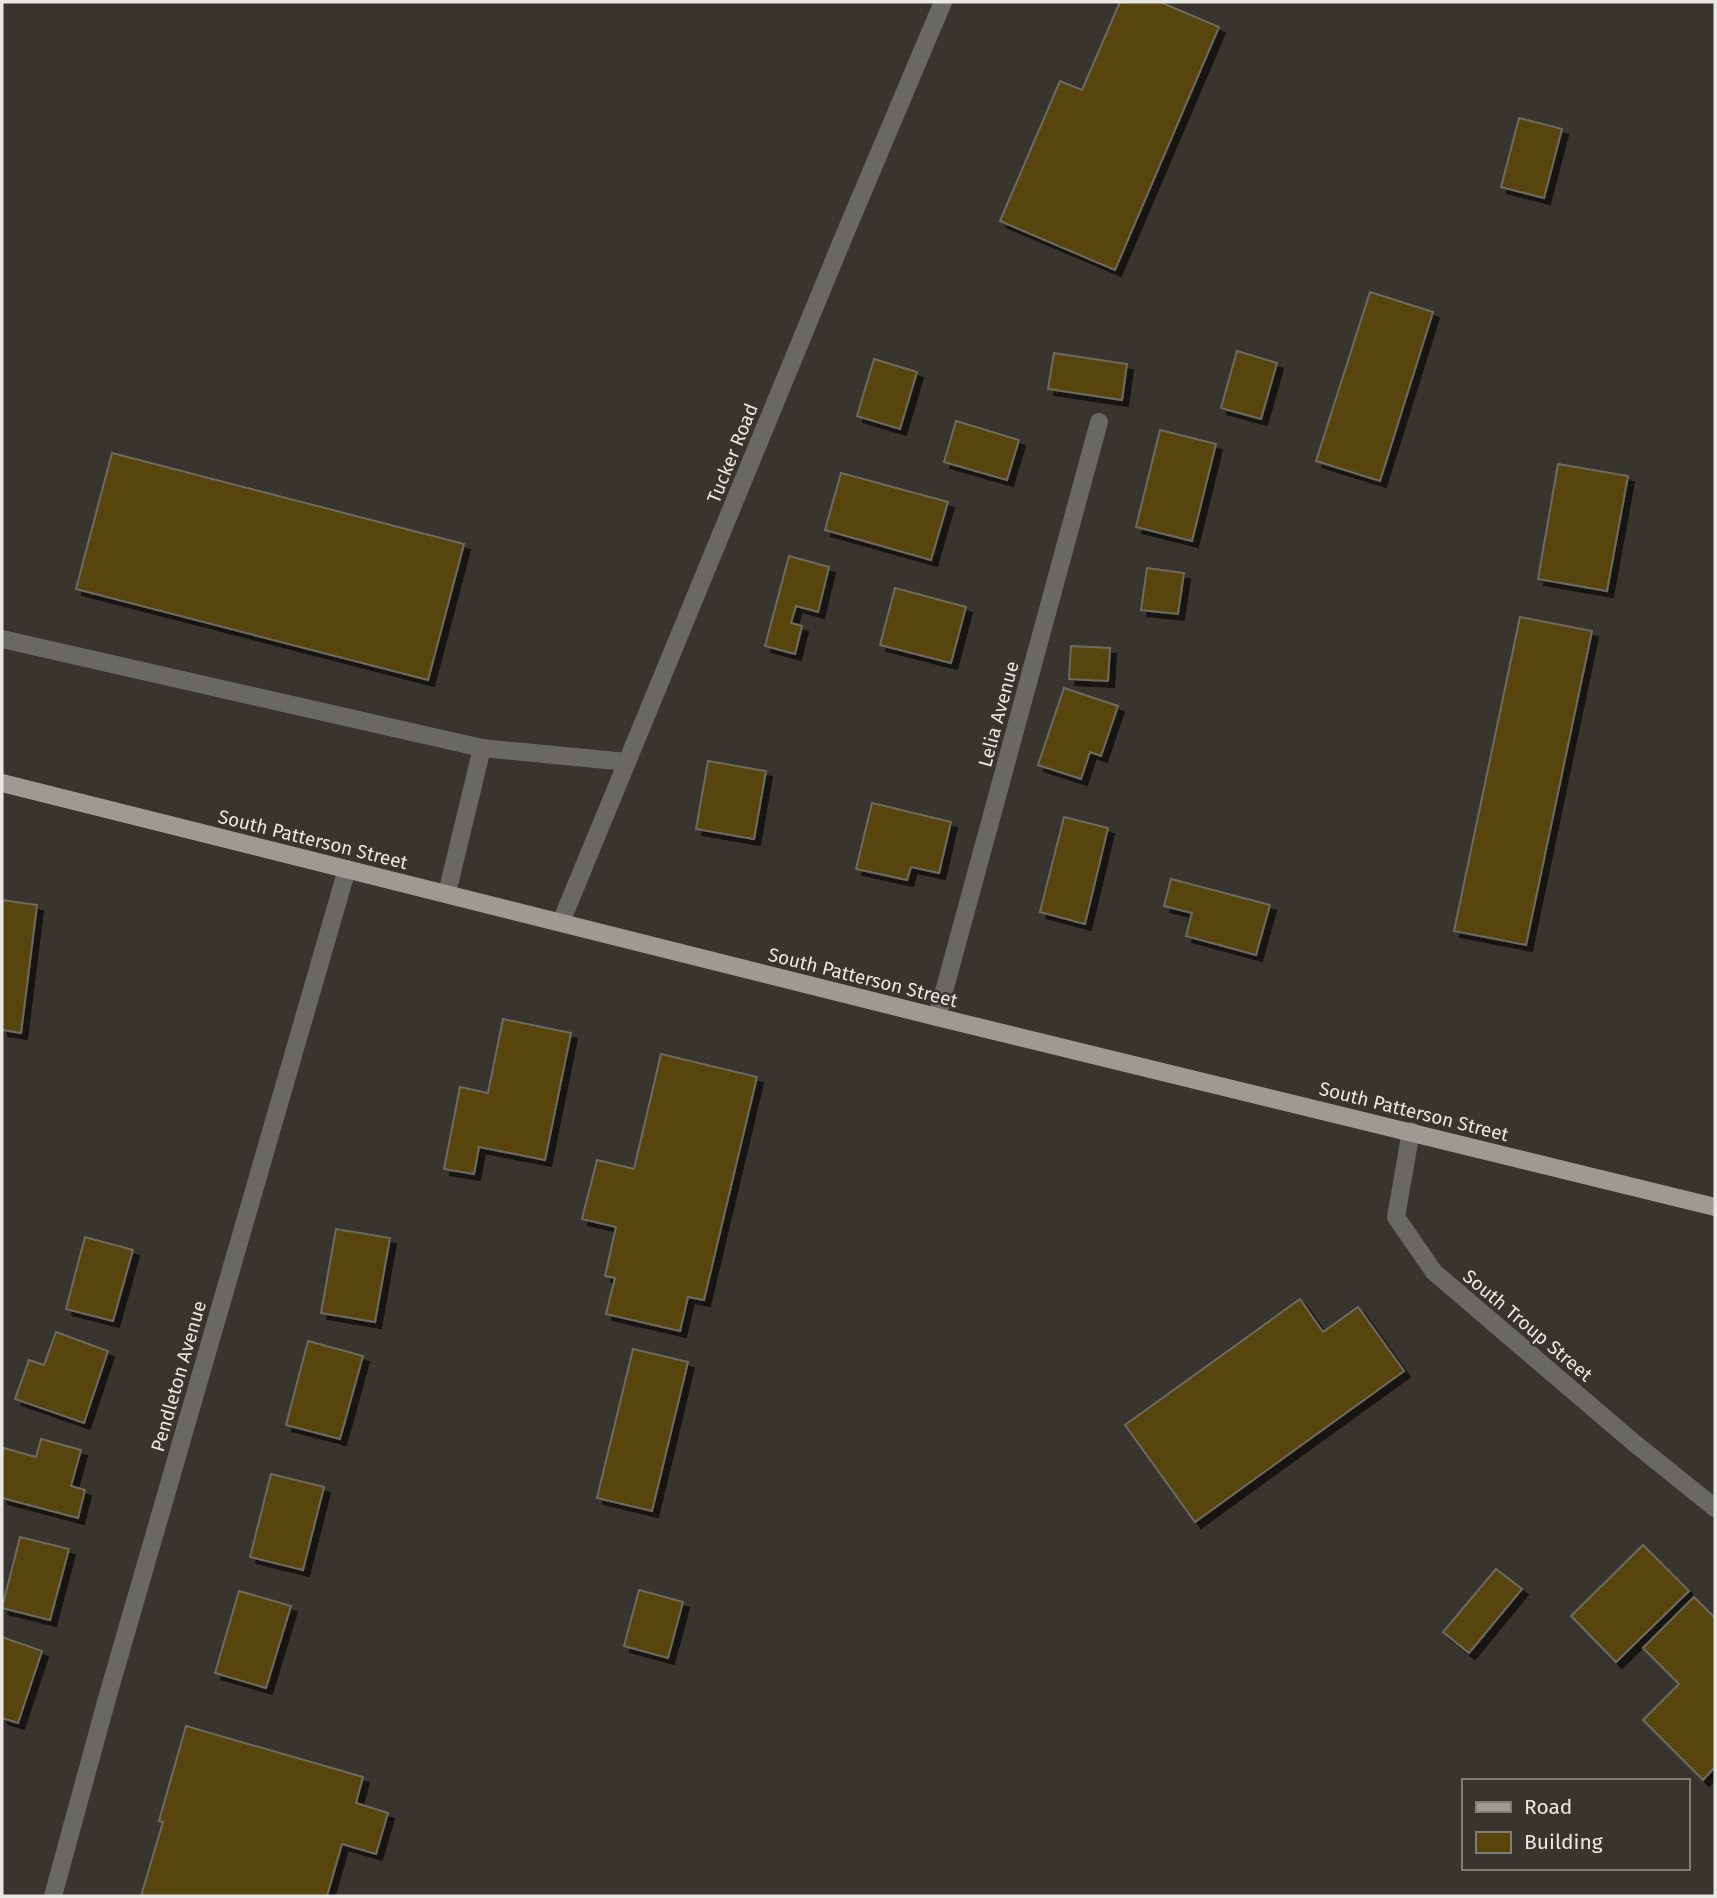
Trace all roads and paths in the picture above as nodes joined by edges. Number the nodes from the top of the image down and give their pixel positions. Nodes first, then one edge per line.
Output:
1 (943, 2) edge
2 (1099, 422) dead end
3 (2, 639) edge
4 (482, 748) junction
5 (627, 762) junction
6 (2, 783) edge
7 (347, 869) junction
8 (447, 894) junction
9 (561, 922) junction
10 (937, 1017) junction
11 (1411, 1131) junction
12 (1715, 1207) edge
13 (1715, 1508) edge
14 (53, 1896) edge

1 - 5 street, Tucker Road
2 - 10 street, Lelia Avenue
3 - 4 street
4 - 5 street
4 - 8 street
5 - 9 street, Tucker Road
6 - 7 main road, South Patterson Street
7 - 8 main road, South Patterson Street
7 - 14 street, Pendleton Avenue
8 - 9 main road, South Patterson Street
9 - 10 main road, South Patterson Street
10 - 11 main road, South Patterson Street
11 - 12 main road, South Patterson Street
11 - 13 street, South Troup Street

